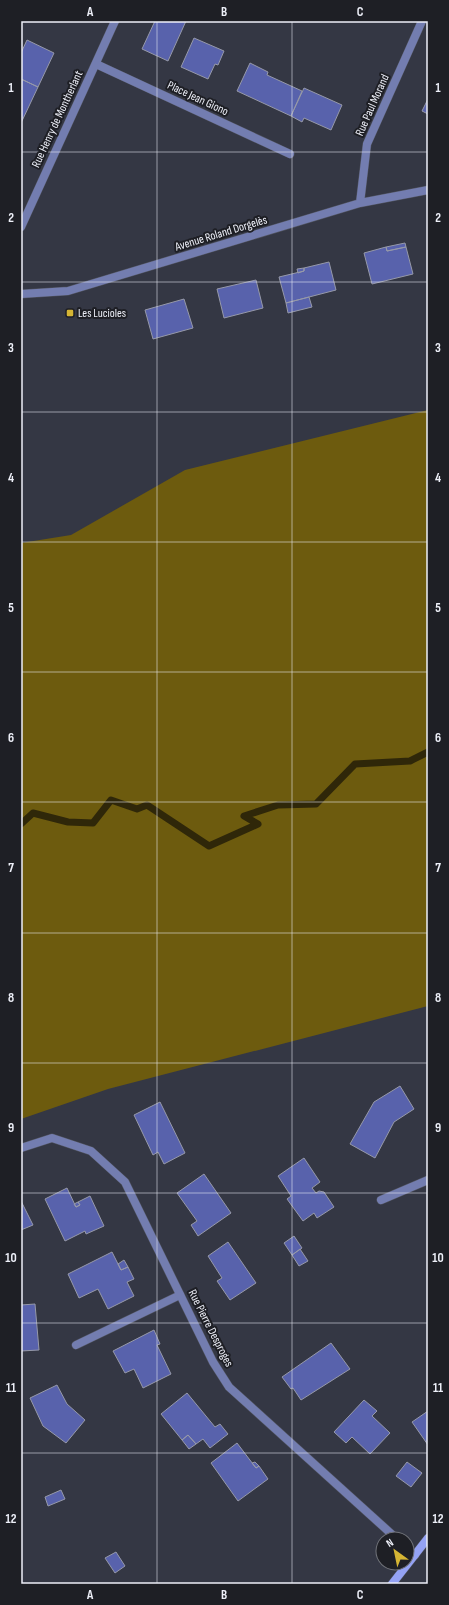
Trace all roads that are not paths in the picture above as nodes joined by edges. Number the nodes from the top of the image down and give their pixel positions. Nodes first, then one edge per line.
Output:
1 (115, 21) edge
2 (422, 21) edge
3 (96, 64) junction
4 (290, 154) dead end
5 (428, 190) edge
6 (360, 203) junction
7 (21, 227) edge
8 (21, 294) edge
9 (21, 1148) edge
10 (428, 1180) edge
11 (381, 1200) dead end
12 (180, 1294) junction
13 (76, 1345) dead end
14 (388, 1531) edge
15 (428, 1538) edge
16 (415, 1555) edge
17 (402, 1571) edge
18 (392, 1584) edge

1 - 3 street, Rue Henry de Montherlant
2 - 6 street, Rue Paul Morand
3 - 4 street, Place Jean Giono
3 - 7 street, Rue Henry de Montherlant
5 - 6 street, Avenue Roland Dorgelès
6 - 8 street, Avenue Roland Dorgelès
9 - 12 street, Rue Pierre Desproges
10 - 11 street
12 - 13 street
12 - 14 street, Rue Pierre Desproges
15 - 16 main road
17 - 18 main road

